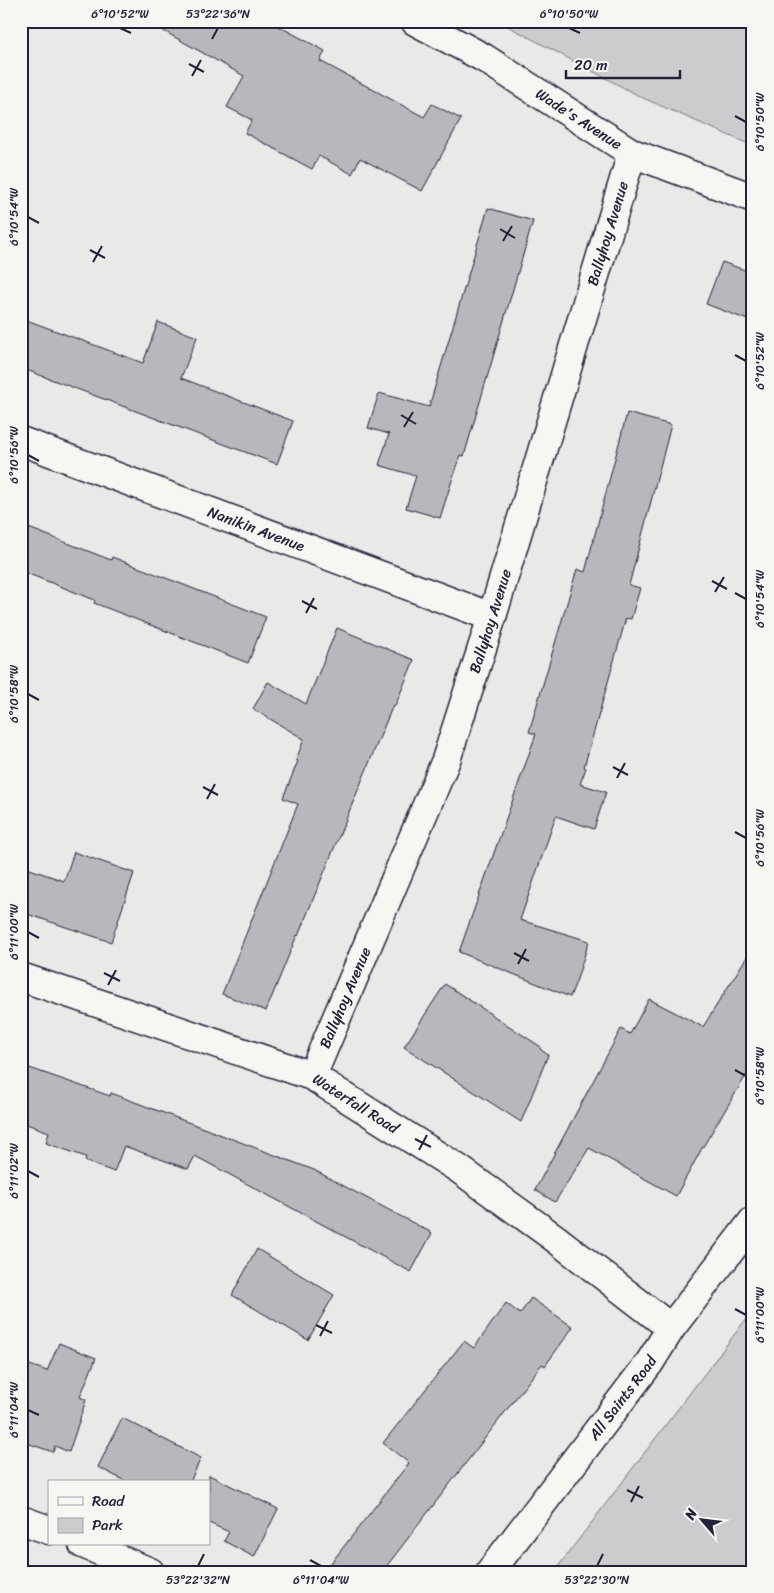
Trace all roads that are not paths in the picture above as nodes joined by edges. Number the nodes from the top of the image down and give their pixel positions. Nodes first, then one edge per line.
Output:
1 (415, 21) edge
2 (632, 153) junction
3 (753, 198) edge
4 (21, 441) edge
5 (492, 617) junction
6 (21, 977) edge
7 (312, 1076) junction
8 (753, 1221) edge
9 (671, 1328) junction
10 (21, 1520) edge
11 (48, 1530) edge
12 (88, 1546) edge
13 (150, 1572) edge
14 (490, 1572) edge

1 - 2 street, Wade's Avenue
2 - 3 street, Wade's Avenue
2 - 5 street, Ballyhoy Avenue
4 - 5 street, Nanikin Avenue
5 - 7 street, Ballyhoy Avenue
6 - 7 street, Waterfall Road
7 - 9 street, Waterfall Road
8 - 9 street, All Saints Road
9 - 14 street, All Saints Road
10 - 11 street
12 - 13 street

